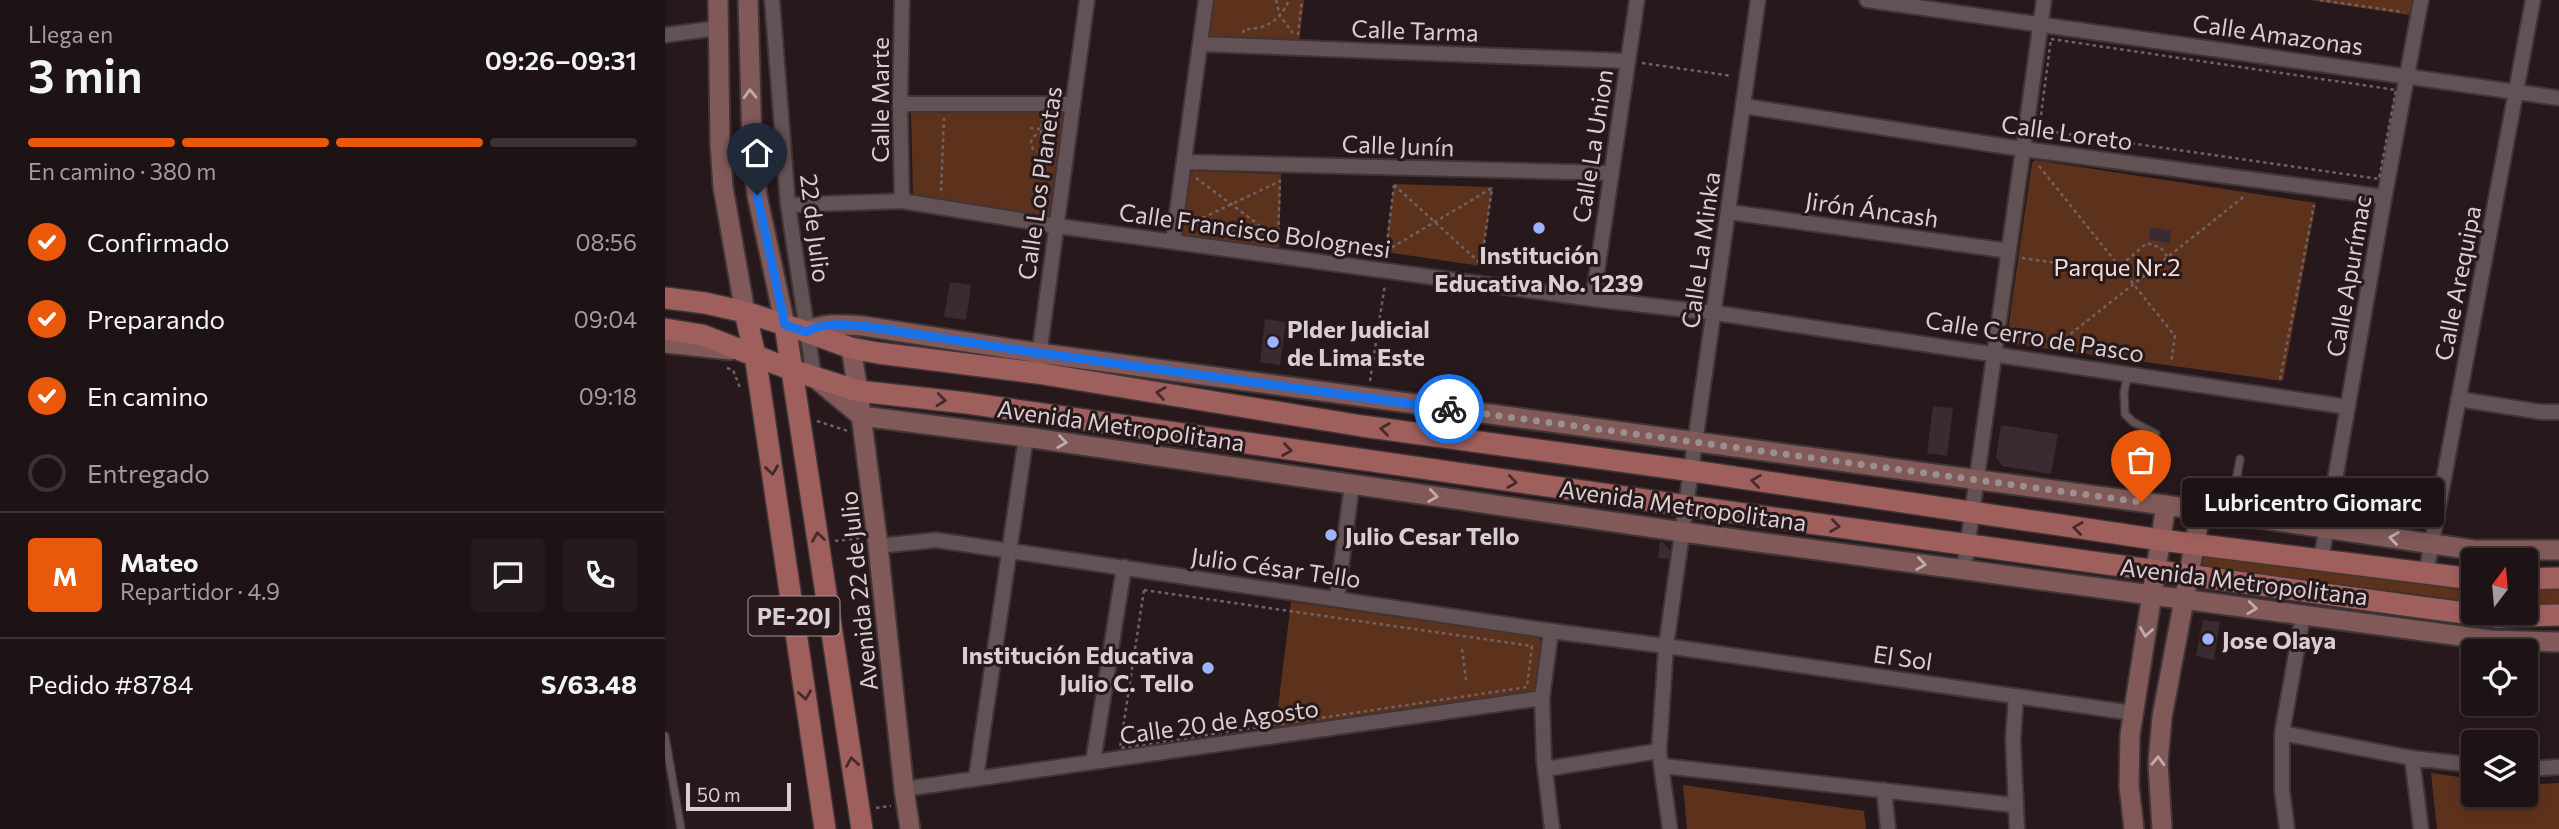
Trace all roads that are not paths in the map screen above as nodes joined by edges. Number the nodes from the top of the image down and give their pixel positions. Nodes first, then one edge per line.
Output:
1 (718, 0) edge
2 (748, 0) edge
3 (772, 0) edge
4 (902, 0) edge
5 (1087, 0) edge
6 (1206, 0) edge
7 (1637, 0) edge
8 (1758, 0) edge
9 (1867, 0) edge
10 (2044, 0) edge
11 (2421, 0) edge
12 (2533, 0) edge
13 (2040, 24) junction
14 (718, 28) junction
15 (665, 35) edge
16 (1200, 44) junction
17 (1628, 61) junction
18 (2407, 76) junction
19 (2516, 93) junction
20 (2559, 98) edge
21 (900, 104) junction
22 (1073, 104) junction
23 (1743, 106) junction
24 (2023, 149) junction
25 (1184, 162) junction
26 (1611, 173) junction
27 (2384, 197) junction
28 (902, 201) junction
29 (788, 205) junction
30 (1729, 212) junction
31 (1057, 226) junction
32 (1173, 241) junction
33 (2009, 251) junction
34 (665, 299) edge
35 (1593, 299) junction
36 (745, 312) junction
37 (1715, 313) junction
38 (785, 325) junction
39 (665, 329) edge
40 (807, 332) junction
41 (665, 343) edge
42 (851, 348) junction
43 (1994, 353) junction
44 (755, 355) junction
45 (1038, 363) junction
46 (792, 370) junction
47 (2129, 373) junction
48 (814, 377) junction
49 (858, 391) junction
50 (2458, 399) junction
51 (2348, 407) junction
52 (2559, 412) edge
53 (859, 425) junction
54 (2156, 434) dead end
55 (1026, 437) junction
56 (1696, 442) junction
57 (2240, 459) dead end
58 (1693, 471) junction
59 (1976, 479) junction
60 (1352, 484) junction
61 (2166, 505) junction
62 (1687, 506) junction
63 (2201, 510) junction
64 (1972, 513) junction
65 (2230, 514) junction
66 (2327, 528) junction
67 (1683, 532) junction
68 (2161, 540) junction
69 (877, 541) junction
70 (1967, 544) junction
71 (2432, 544) junction
72 (2195, 545) junction
73 (2559, 550) edge
74 (1010, 551) junction
75 (2321, 560) junction
76 (1124, 568) junction
77 (1964, 570) junction
78 (2156, 570) junction
79 (2425, 574) junction
80 (2189, 575) junction
81 (2461, 578) edge
82 (2559, 578) edge
83 (2538, 579) edge
84 (2152, 595) junction
85 (1337, 598) junction
86 (2184, 599) junction
87 (2304, 615) junction
88 (2559, 615) edge
89 (1551, 631) junction
90 (2559, 642) edge
91 (1666, 646) junction
92 (2016, 696) junction
93 (1542, 698) junction
94 (2133, 713) junction
95 (2281, 733) junction
96 (665, 736) edge
97 (1659, 751) junction
98 (2412, 758) junction
99 (1093, 762) junction
100 (2461, 764) edge
101 (1663, 766) junction
102 (2559, 767) edge
103 (2538, 768) edge
104 (1545, 769) junction
105 (976, 778) junction
106 (1884, 790) junction
107 (905, 796) junction
108 (2014, 805) junction
109 (861, 820) edge
110 (681, 829) edge
111 (825, 829) edge
112 (910, 829) edge
113 (1552, 829) edge
114 (1670, 829) edge
115 (1888, 829) edge
116 (2017, 829) edge
117 (2133, 829) edge
118 (2162, 829) edge
119 (2287, 829) edge
120 (2421, 829) edge

1 - 14 street, PE-20J
38 -> 2 street, PE-20J
3 - 29 street, 22 de Julio
4 - 21 street, Calle Marte
5 - 22 street, Calle Los Planetas
6 - 16 street
7 - 17 street, Calle La Union
8 - 23 street, Calle La Minka
9 - 13 street, Calle Amazonas
10 - 13 street
11 - 18 street, Calle Apurímac
12 - 19 street, Calle Arequipa
13 - 18 street, Calle Amazonas
13 - 24 street
14 - 15 street
14 - 36 street, PE-20J
16 - 17 street, Calle Tarma
16 - 25 street
17 - 26 street, Calle La Union
18 - 19 street, Calle Amazonas
18 - 27 street, Calle Apurímac
19 - 20 street, Calle Amazonas
19 - 50 street, Calle Arequipa
21 - 22 street
21 - 28 street, Calle Marte
22 - 31 street, Calle Los Planetas
23 - 24 street, Calle Loreto
23 - 30 street, Calle La Minka
24 - 27 street, Calle Loreto
24 - 33 street
25 - 26 street, Calle Junín
25 - 32 street
26 - 35 street, Calle La Union
27 - 51 street, Calle Apurímac
28 - 29 street, Calle Francisco Bolognesi
28 - 31 street, Calle Francisco Bolognesi
29 - 40 street, 22 de Julio
30 - 33 street, Jirón Áncash
30 - 37 street, Calle La Minka
31 - 32 street, Calle Francisco Bolognesi
31 - 45 street, Calle Los Planetas
32 - 35 street, Calle Francisco Bolognesi
33 - 43 street
34 - 36 main road, Avenida Metropolitana
35 - 37 street, Calle Francisco Bolognesi
36 - 38 main road, Avenida Metropolitana
36 - 44 main road, PE-20J
37 - 43 street, Calle Cerro de Pasco
37 - 56 street, Calle La Minka
38 - 40 main road, Avenida Metropolitana
38 - 46 main road, PE-20J
39 - 44 main road, Avenida Metropolitana
40 - 42 main road, Avenida Metropolitana
40 - 45 street, Avenida Metropolitana
40 - 48 street, 22 de Julio
41 - 44 street, Avenida Metropolitana
42 - 45 main road, Avenida Metropolitana
42 - 49 street, Avenida 22 de Julio
43 - 47 street, Calle Cerro de Pasco
43 - 59 street
44 - 46 main road, Avenida Metropolitana
44 -> 111 main road, PE-20J
45 - 56 street, Avenida Metropolitana
58 -> 45 main road, Avenida Metropolitana
46 - 48 main road, Avenida Metropolitana
109 -> 46 main road, PE-20J
47 - 51 street, Calle Cerro de Pasco
47 - 54 lane
48 - 49 main road, Avenida Metropolitana
48 - 53 street, Avenida Metropolitana
49 - 53 street, Avenida 22 de Julio
49 -> 62 main road, Avenida Metropolitana
50 - 52 street
50 - 71 street, Calle Arequipa
51 - 66 street, Calle Apurímac
53 - 55 street, Avenida Metropolitana
53 - 69 street, Avenida 22 de Julio
55 -> 60 street, Avenida Metropolitana
55 - 74 street
56 - 58 street, Calle La Minka
56 - 59 street, Avenida Metropolitana
57 - 65 lane
58 - 62 street, Calle La Minka
64 -> 58 main road, Avenida Metropolitana
59 - 61 street, Avenida Metropolitana
59 - 64 street
60 -> 67 street, Avenida Metropolitana
60 - 85 street
61 - 63 street, Avenida Metropolitana
61 - 68 street
62 - 67 street, Calle La Minka
62 -> 70 main road, Avenida Metropolitana
63 - 65 street, Avenida Metropolitana
63 - 72 street
68 -> 64 main road, Avenida Metropolitana
64 - 70 street
65 - 66 street, Avenida Metropolitana
71 -> 66 street, Avenida Metropolitana
66 - 75 street, Calle Apurímac
67 -> 77 street, Avenida Metropolitana
67 - 91 street, Calle La Minka
68 - 72 main road, Avenida Metropolitana
68 - 78 street
69 - 74 street, Julio César Tello
69 - 107 street, Avenida 22 de Julio
70 - 77 street
70 - 78 main road, Avenida Metropolitana
71 - 73 street, Avenida Metropolitana
71 - 79 street, Calle Arequipa
72 - 75 main road, Avenida Metropolitana
72 - 80 street
74 - 76 street, Julio César Tello
74 - 105 street
75 - 79 main road, Avenida Metropolitana
76 - 85 street, Julio César Tello
76 - 99 street
77 - 84 street, Avenida Metropolitana
78 - 80 main road, Avenida Metropolitana
78 - 84 street
79 - 81 main road, Avenida Metropolitana
80 - 86 street
80 - 88 main road, Avenida Metropolitana
82 - 83 main road
84 - 86 street, Avenida Metropolitana
84 -> 94 street
85 - 89 street, Julio César Tello
86 -> 87 street, Avenida Metropolitana
118 -> 86 street
87 - 90 street, Avenida Metropolitana
87 - 95 street
89 - 91 street, Julio César Tello
89 - 93 street
91 - 92 street, El Sol
91 - 97 street, Calle La Minka
92 - 94 street, El Sol
92 - 108 street
93 - 99 street, Calle 20 de Agosto
93 - 104 street
94 - 117 street
95 - 98 street
95 - 119 street
96 - 110 lane
97 - 101 street, Calle La Minka
97 - 104 street
98 - 100 street
98 - 120 street
99 - 105 street, Calle 20 de Agosto
101 - 106 street
101 - 114 street, Calle La Minka
102 - 103 street
104 - 113 street
105 - 107 street, Calle 20 de Agosto
106 - 108 street
106 - 115 street
107 - 112 street, Avenida 22 de Julio
108 - 116 street

